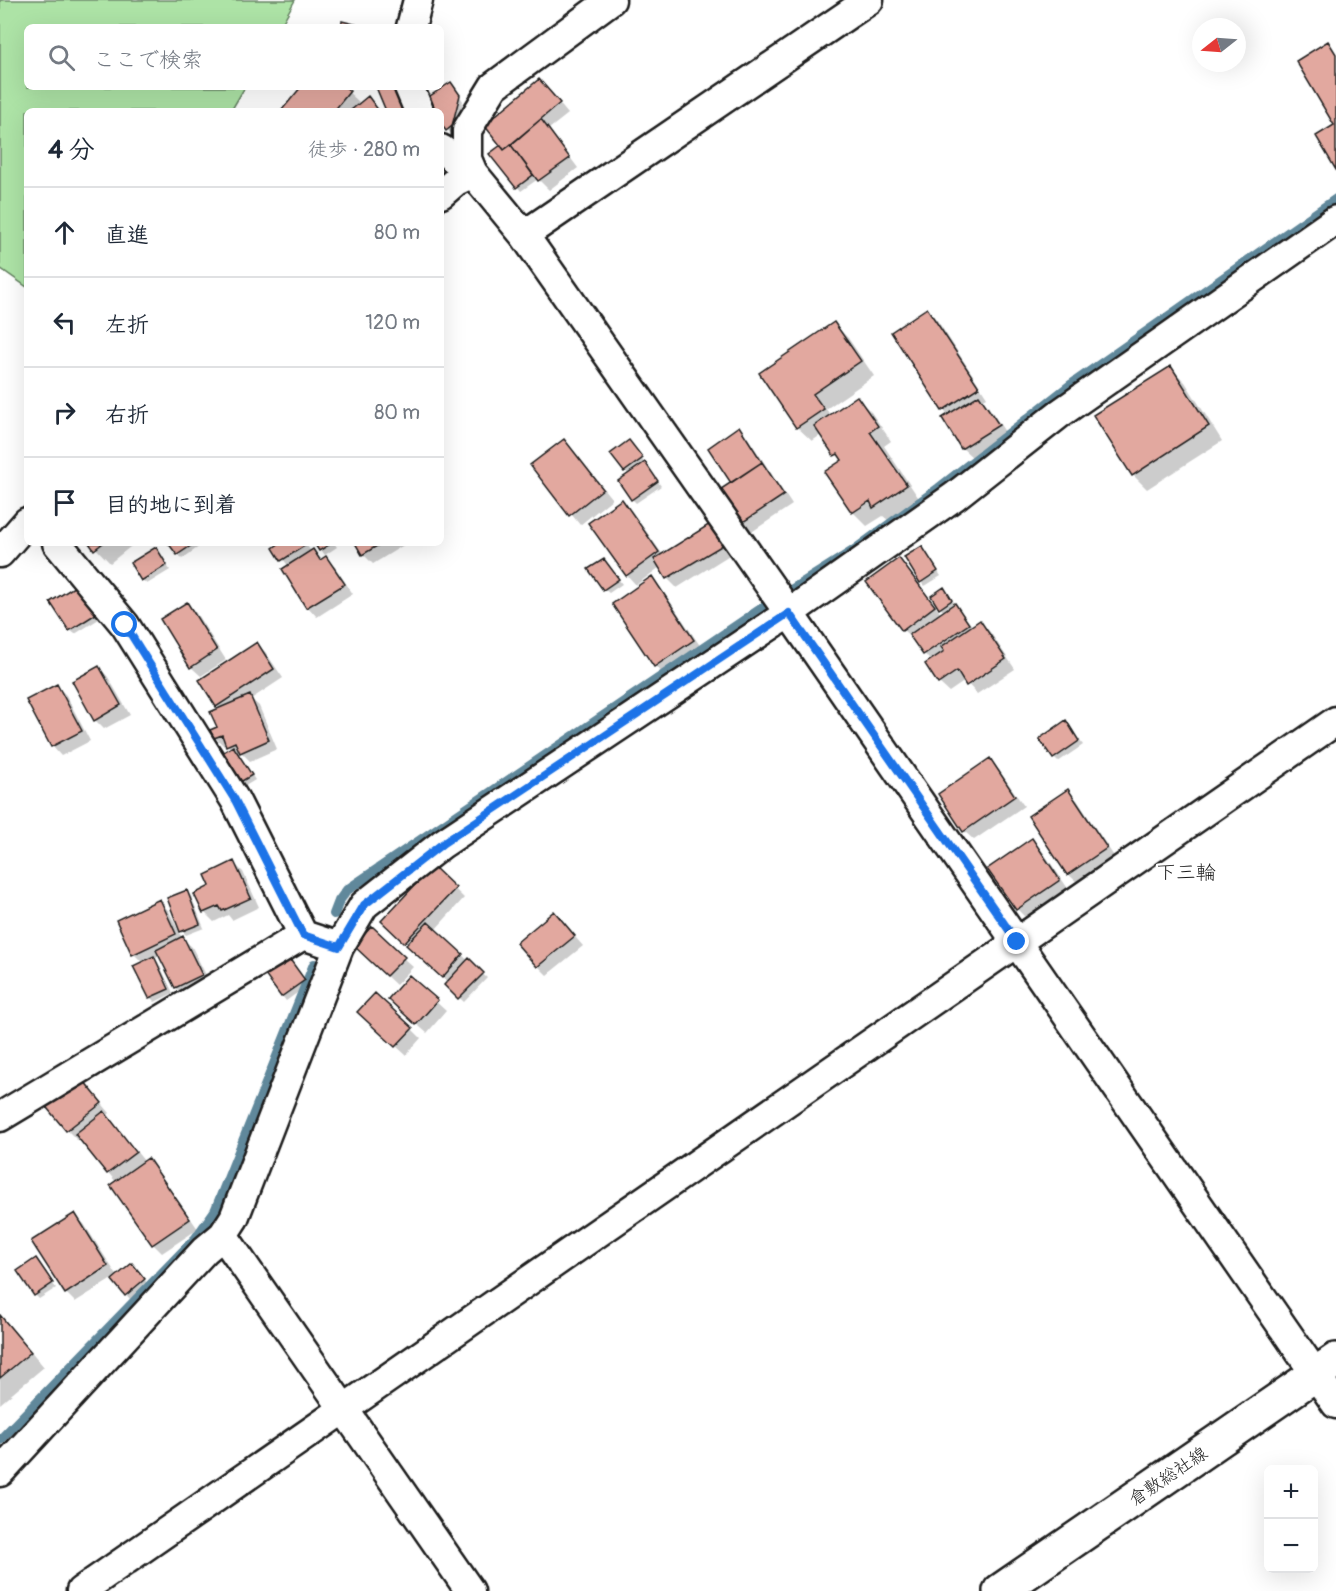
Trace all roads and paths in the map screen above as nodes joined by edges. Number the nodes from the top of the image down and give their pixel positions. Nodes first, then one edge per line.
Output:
1 (418, 0) edge
2 (611, 0) edge
3 (869, 0) edge
4 (412, 24) edge
5 (410, 90) edge
6 (418, 108) edge
7 (444, 151) edge
8 (473, 173) junction
9 (444, 191) edge
10 (1336, 220) edge
11 (524, 235) junction
12 (24, 525) edge
13 (59, 546) edge
14 (0, 553) edge
15 (782, 603) junction
16 (1336, 721) edge
17 (303, 935) junction
18 (1017, 942) junction
19 (339, 947) junction
20 (0, 1117) edge
21 (223, 1235) junction
22 (1326, 1367) edge
23 (1336, 1404) edge
24 (344, 1409) junction
25 (0, 1472) edge
26 (81, 1591) edge
27 (470, 1591) edge
28 (1000, 1591) edge

1 - 4 street
2 - 8 street
3 - 11 street
5 - 6 street
7 - 8 street
8 - 9 street
8 - 11 street
10 - 15 street
11 - 15 street
12 - 14 street
13 - 17 street
15 - 18 street
15 - 19 street
16 - 18 street
17 - 19 street
17 - 20 street
18 - 22 street
18 - 24 street
19 - 21 street
21 - 24 street
21 - 25 street
22 - 23 street
22 - 28 main road, 倉敷総社線
24 - 26 street
24 - 27 street

